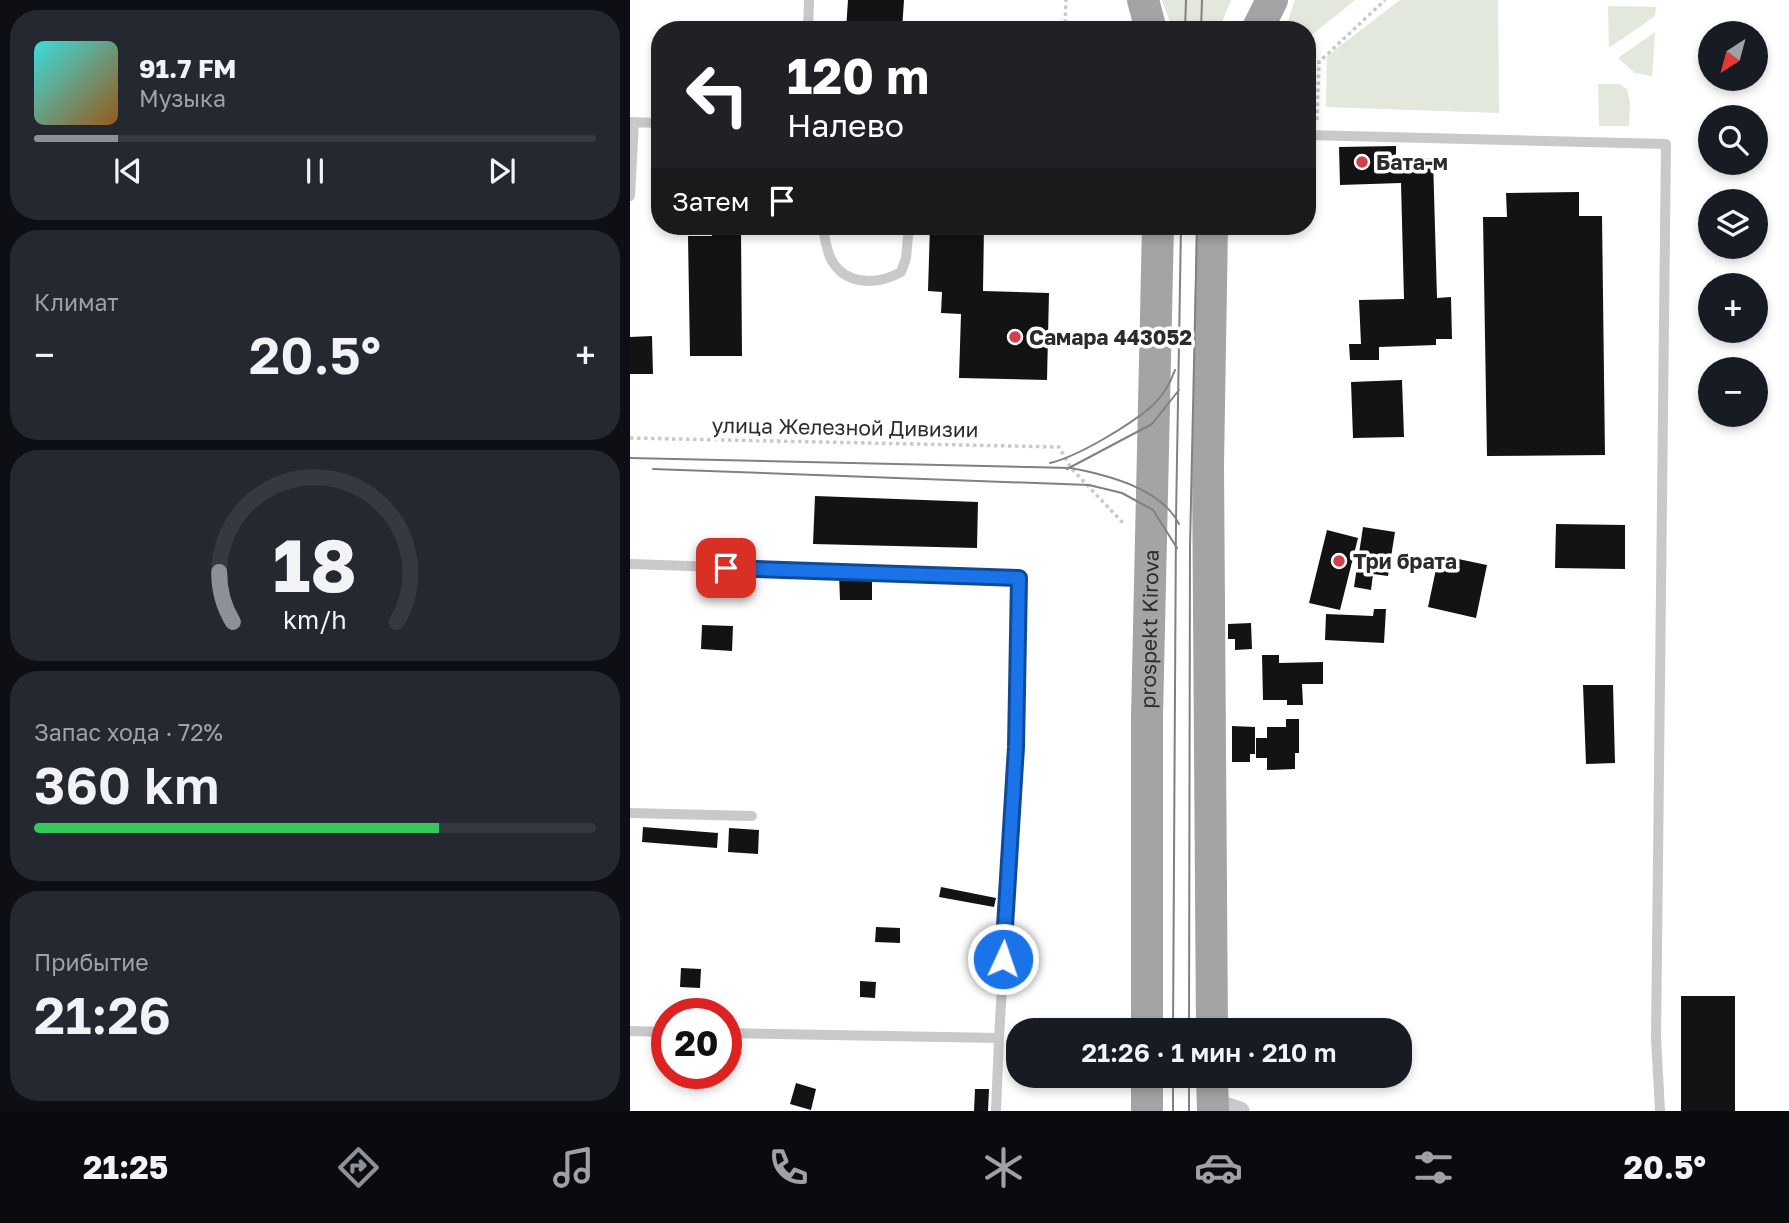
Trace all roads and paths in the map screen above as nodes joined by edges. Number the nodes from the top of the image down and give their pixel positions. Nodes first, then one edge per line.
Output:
1 (809, 0) edge
2 (1066, 0) edge
3 (1143, 0) edge
4 (1272, 0) edge
5 (1385, 0) edge
6 (808, 21) edge
7 (1065, 21) edge
8 (1149, 21) edge
9 (1262, 21) edge
10 (1316, 94) edge
11 (632, 122) edge
12 (651, 123) edge
13 (1316, 136) edge
14 (630, 196) edge
15 (824, 235) edge
16 (908, 235) edge
17 (1158, 235) edge
18 (1212, 235) edge
19 (630, 438) edge
20 (1126, 527) dead end
21 (630, 564) edge
22 (630, 813) edge
23 (752, 816) dead end
24 (1147, 1018) edge
25 (1212, 1018) edge
26 (630, 1031) edge
27 (651, 1032) edge
28 (742, 1033) edge
29 (999, 1038) junction
30 (1147, 1088) edge
31 (996, 1111) edge
32 (1147, 1111) edge
33 (1660, 1111) edge

1 - 6 lane
2 - 7 path
3 - 8 main road
4 - 9 main road
5 - 10 path
11 - 12 lane
11 - 14 lane
13 - 33 lane
15 - 16 lane
17 - 24 main road, prospekt Kirova
18 - 25 main road
19 - 20 path, улица Железной Дивизии
21 - 29 lane
22 - 23 lane
26 - 27 lane
28 - 29 lane
29 - 31 lane
30 - 32 main road

